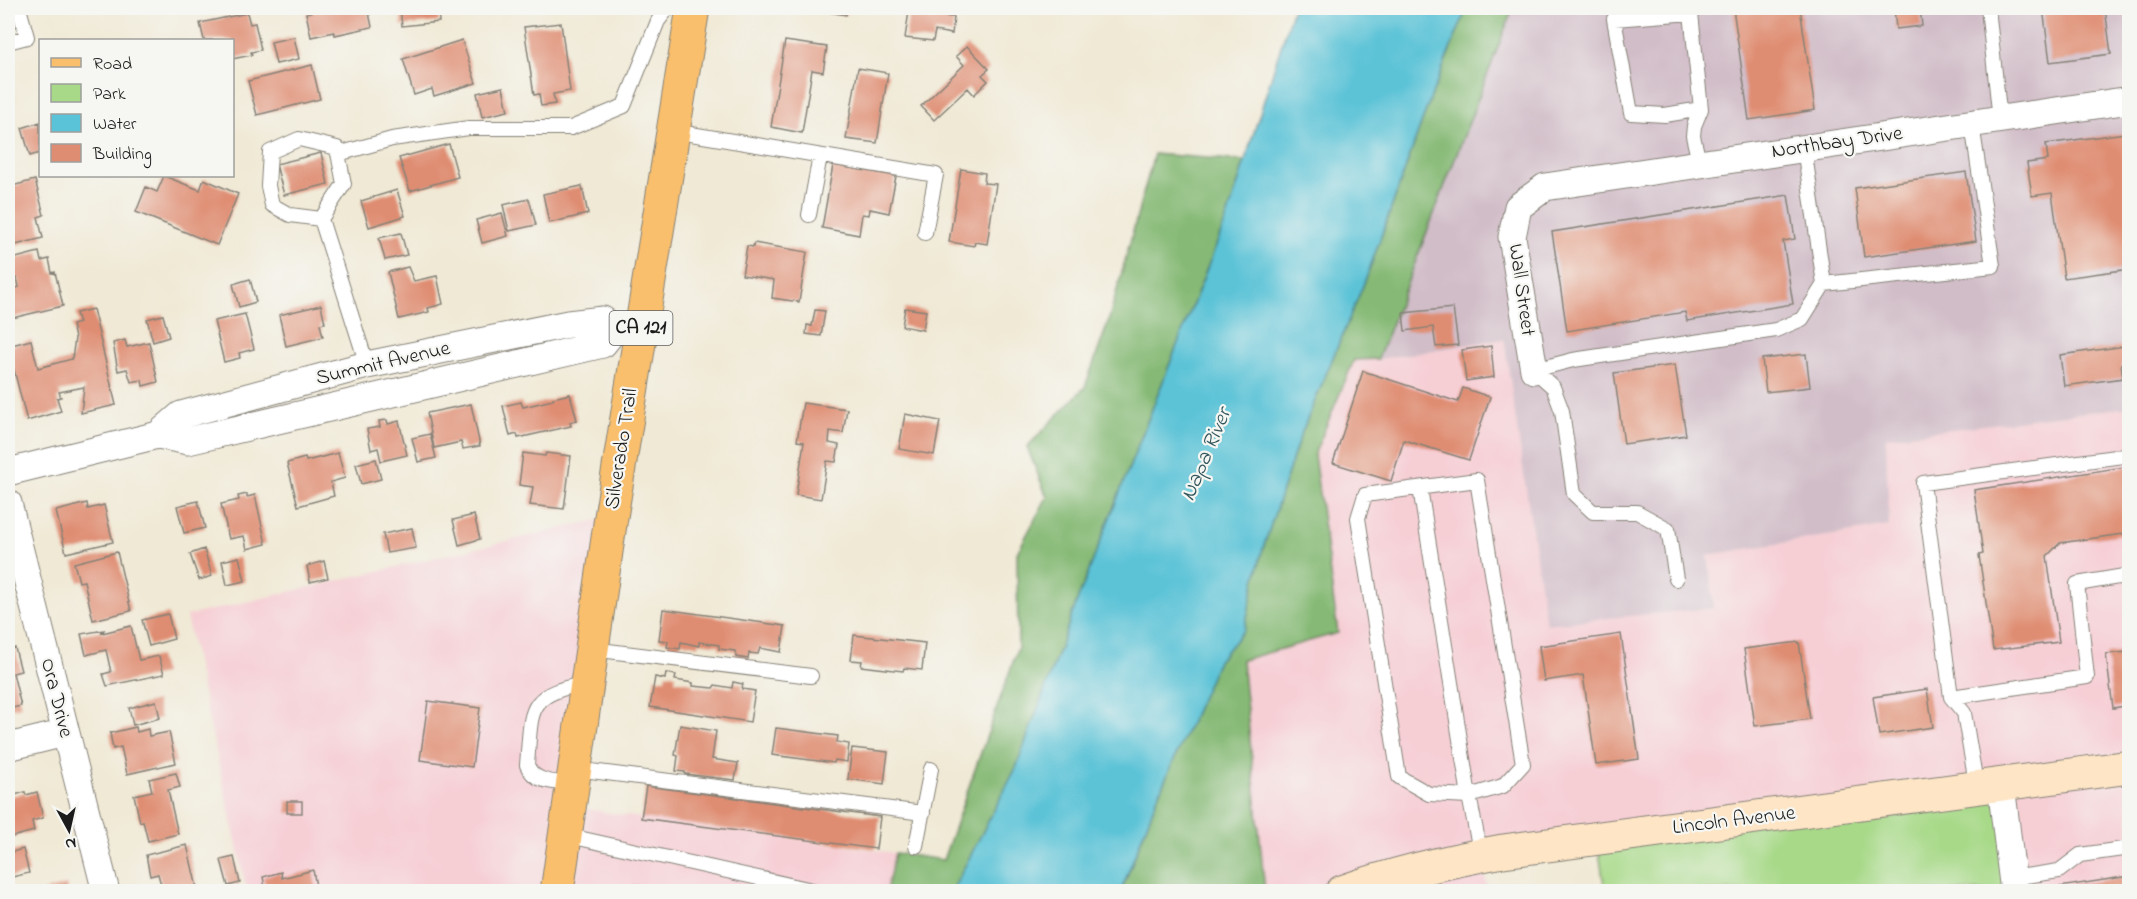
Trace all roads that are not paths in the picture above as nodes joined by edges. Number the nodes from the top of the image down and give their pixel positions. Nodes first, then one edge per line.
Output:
1 (19, 8) edge
2 (668, 8) edge
3 (688, 8) edge
4 (693, 8) edge
5 (1988, 8) edge
6 (8, 42) edge
7 (2130, 100) edge
8 (1701, 109) junction
9 (2000, 120) junction
10 (1972, 124) junction
11 (673, 131) junction
12 (1804, 148) junction
13 (338, 154) junction
14 (820, 156) junction
15 (1699, 162) junction
16 (1545, 187) joint
17 (809, 215) dead end
18 (321, 219) junction
19 (925, 233) dead end
20 (1824, 285) junction
21 (627, 331) junction
22 (367, 365) junction
23 (1534, 370) junction
24 (158, 435) junction
25 (2130, 455) edge
26 (8, 472) edge
27 (1420, 488) junction
28 (8, 503) edge
29 (2130, 575) edge
30 (1676, 579) dead end
31 (592, 650) junction
32 (811, 676) dead end
33 (587, 683) junction
34 (1952, 697) junction
35 (65, 733) junction
36 (8, 747) edge
37 (2130, 767) edge
38 (931, 769) dead end
39 (574, 776) junction
40 (1989, 787) junction
41 (1469, 796) junction
42 (923, 813) junction
43 (565, 835) junction
44 (916, 846) dead end
45 (2130, 848) edge
46 (1481, 855) junction
47 (2013, 885) edge
48 (106, 891) edge
49 (557, 891) edge
50 (820, 891) edge
51 (1342, 891) edge

1 - 6 lane
2 - 13 lane
3 - 4 lane
4 - 11 main road, Silverado Trail / CA 121
5 - 9 lane
7 - 9 street, Northbay Drive
8 - 8 lane
8 - 15 lane
9 - 10 street, Northbay Drive
10 - 12 street, Northbay Drive
10 - 20 lane
11 - 14 lane
11 - 21 main road, Silverado Trail / CA 121
12 - 15 street, Northbay Drive
12 - 20 lane
13 - 18 lane
13 - 18 lane
14 - 17 lane
14 - 19 lane
15 - 16 street, Northbay Drive
16 - 23 street, Wall Street
18 - 22 lane
20 - 23 lane
21 - 22 street, Summit Avenue
21 - 24 street, Summit Avenue
21 - 31 main road, Silverado Trail / CA 121
22 - 24 street, Summit Avenue
23 - 30 lane
24 - 26 street, Summit Avenue
25 - 34 lane
27 - 41 lane
27 - 41 lane
27 - 41 lane
28 - 35 street, Ora Drive
29 - 34 lane
31 - 32 lane
31 - 33 main road, Silverado Trail / CA 121
33 - 39 main road, Silverado Trail / CA 121
33 - 39 lane
34 - 40 lane
35 - 36 street
35 - 48 street, Ora Drive
37 - 40 main road, Lincoln Avenue
38 - 42 lane
39 - 42 lane
39 - 43 main road, Silverado Trail / CA 121
40 - 46 main road, Lincoln Avenue
40 - 47 street
41 - 46 lane
42 - 44 lane
43 - 49 main road, Silverado Trail / CA 121
43 - 50 lane
45 - 47 lane
46 - 51 main road, Lincoln Avenue

